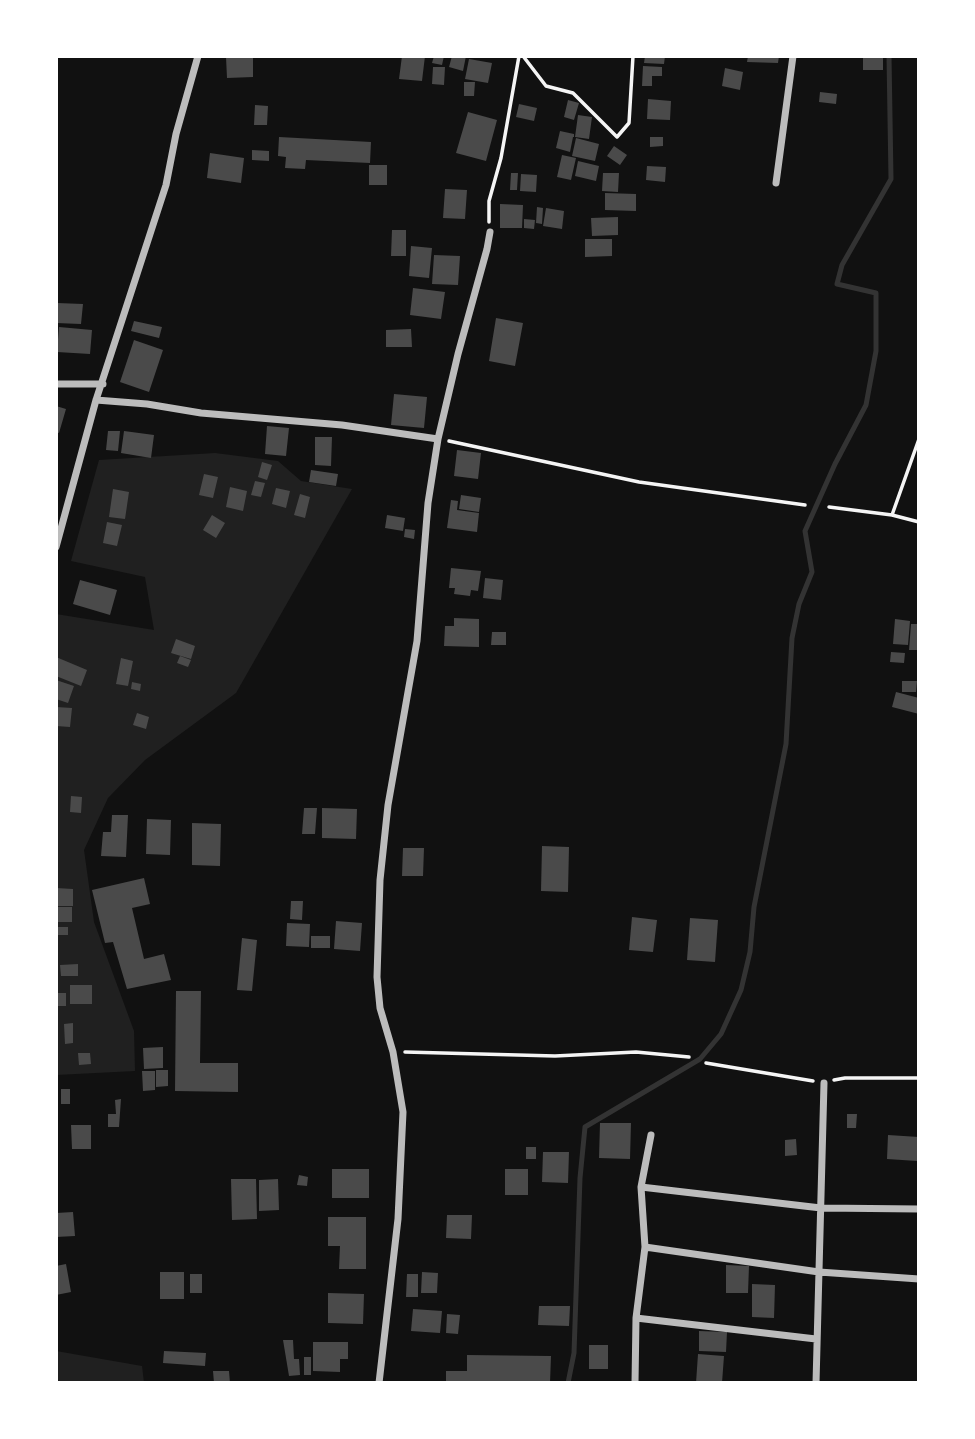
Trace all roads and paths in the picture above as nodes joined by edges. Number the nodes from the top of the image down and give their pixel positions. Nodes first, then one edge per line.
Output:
1 (198, 56) edge
2 (521, 56) edge
3 (633, 56) edge
4 (793, 56) edge
5 (776, 183) dead end
6 (489, 232) joint
7 (56, 383) edge
8 (103, 384) junction
9 (96, 400) junction
10 (438, 439) junction
11 (919, 439) edge
12 (805, 505) dead end
13 (829, 507) dead end
14 (892, 515) junction
15 (919, 522) edge
16 (56, 547) edge
17 (393, 1052) junction
18 (689, 1057) dead end
19 (706, 1063) dead end
20 (919, 1078) edge
21 (824, 1083) junction
22 (651, 1136) dead end
23 (641, 1187) junction
24 (821, 1208) junction
25 (919, 1209) edge
26 (645, 1247) junction
27 (818, 1272) junction
28 (919, 1279) edge
29 (636, 1318) junction
30 (816, 1339) junction
31 (379, 1383) edge
32 (635, 1383) edge
33 (816, 1383) edge

1 - 8 street
2 - 3 path
2 - 6 path
4 - 5 street
6 - 10 street
7 - 8 street
8 - 9 street
9 - 10 street
9 - 16 street
10 - 12 path
10 - 17 street
11 - 14 path
13 - 14 path
14 - 15 path
17 - 18 path
17 - 31 street
19 - 21 path
20 - 21 path
21 - 24 street
22 - 23 street
23 - 24 street
23 - 26 street
24 - 25 street
24 - 27 street
26 - 27 street
26 - 29 street
27 - 28 street
27 - 30 street
29 - 30 street
29 - 32 street
30 - 33 street

